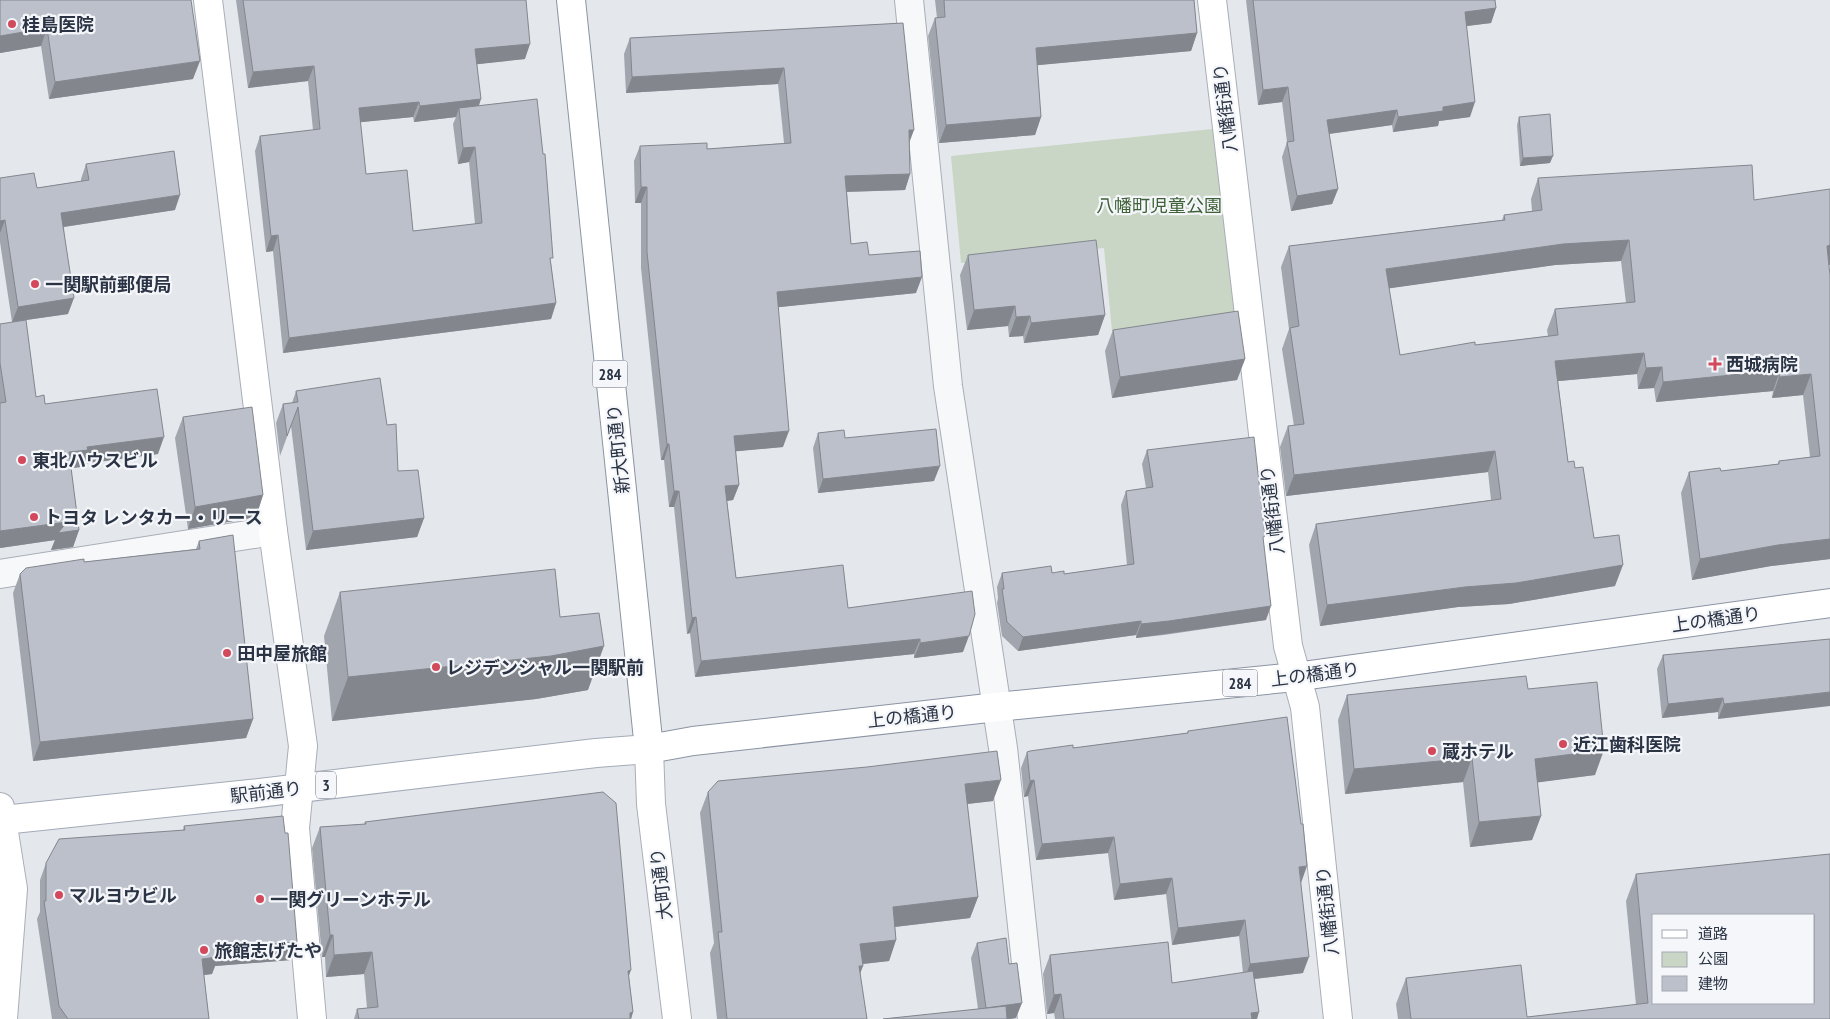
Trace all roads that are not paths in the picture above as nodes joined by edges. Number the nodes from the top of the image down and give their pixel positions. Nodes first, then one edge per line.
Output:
1 (208, 0) edge
2 (571, 0) edge
3 (909, 0) edge
4 (1212, 0) edge
5 (273, 531) junction
6 (0, 574) edge
7 (1830, 604) edge
8 (1295, 677) junction
9 (997, 707) junction
10 (649, 748) junction
11 (300, 788) junction
12 (1, 813) edge
13 (7, 890) edge
14 (3, 1019) edge
15 (312, 1019) edge
16 (677, 1019) edge
17 (1032, 1019) edge
18 (1338, 1019) edge

1 - 5 main road
2 - 10 main road, 新大町通り / 284
3 - 9 street
4 - 8 main road, 八幡街通り
5 - 6 street
5 - 11 main road
7 - 8 main road, 上の橋通り / 284
8 - 9 main road, 上の橋通り / 284
8 - 18 main road, 八幡街通り
9 - 10 main road, 上の橋通り / 284
9 - 17 street
10 - 11 main road, 駅前通り / 3
10 - 16 main road, 大町通り
11 - 12 main road, 駅前通り / 3
11 - 15 main road
12 - 13 main road
13 - 14 main road

